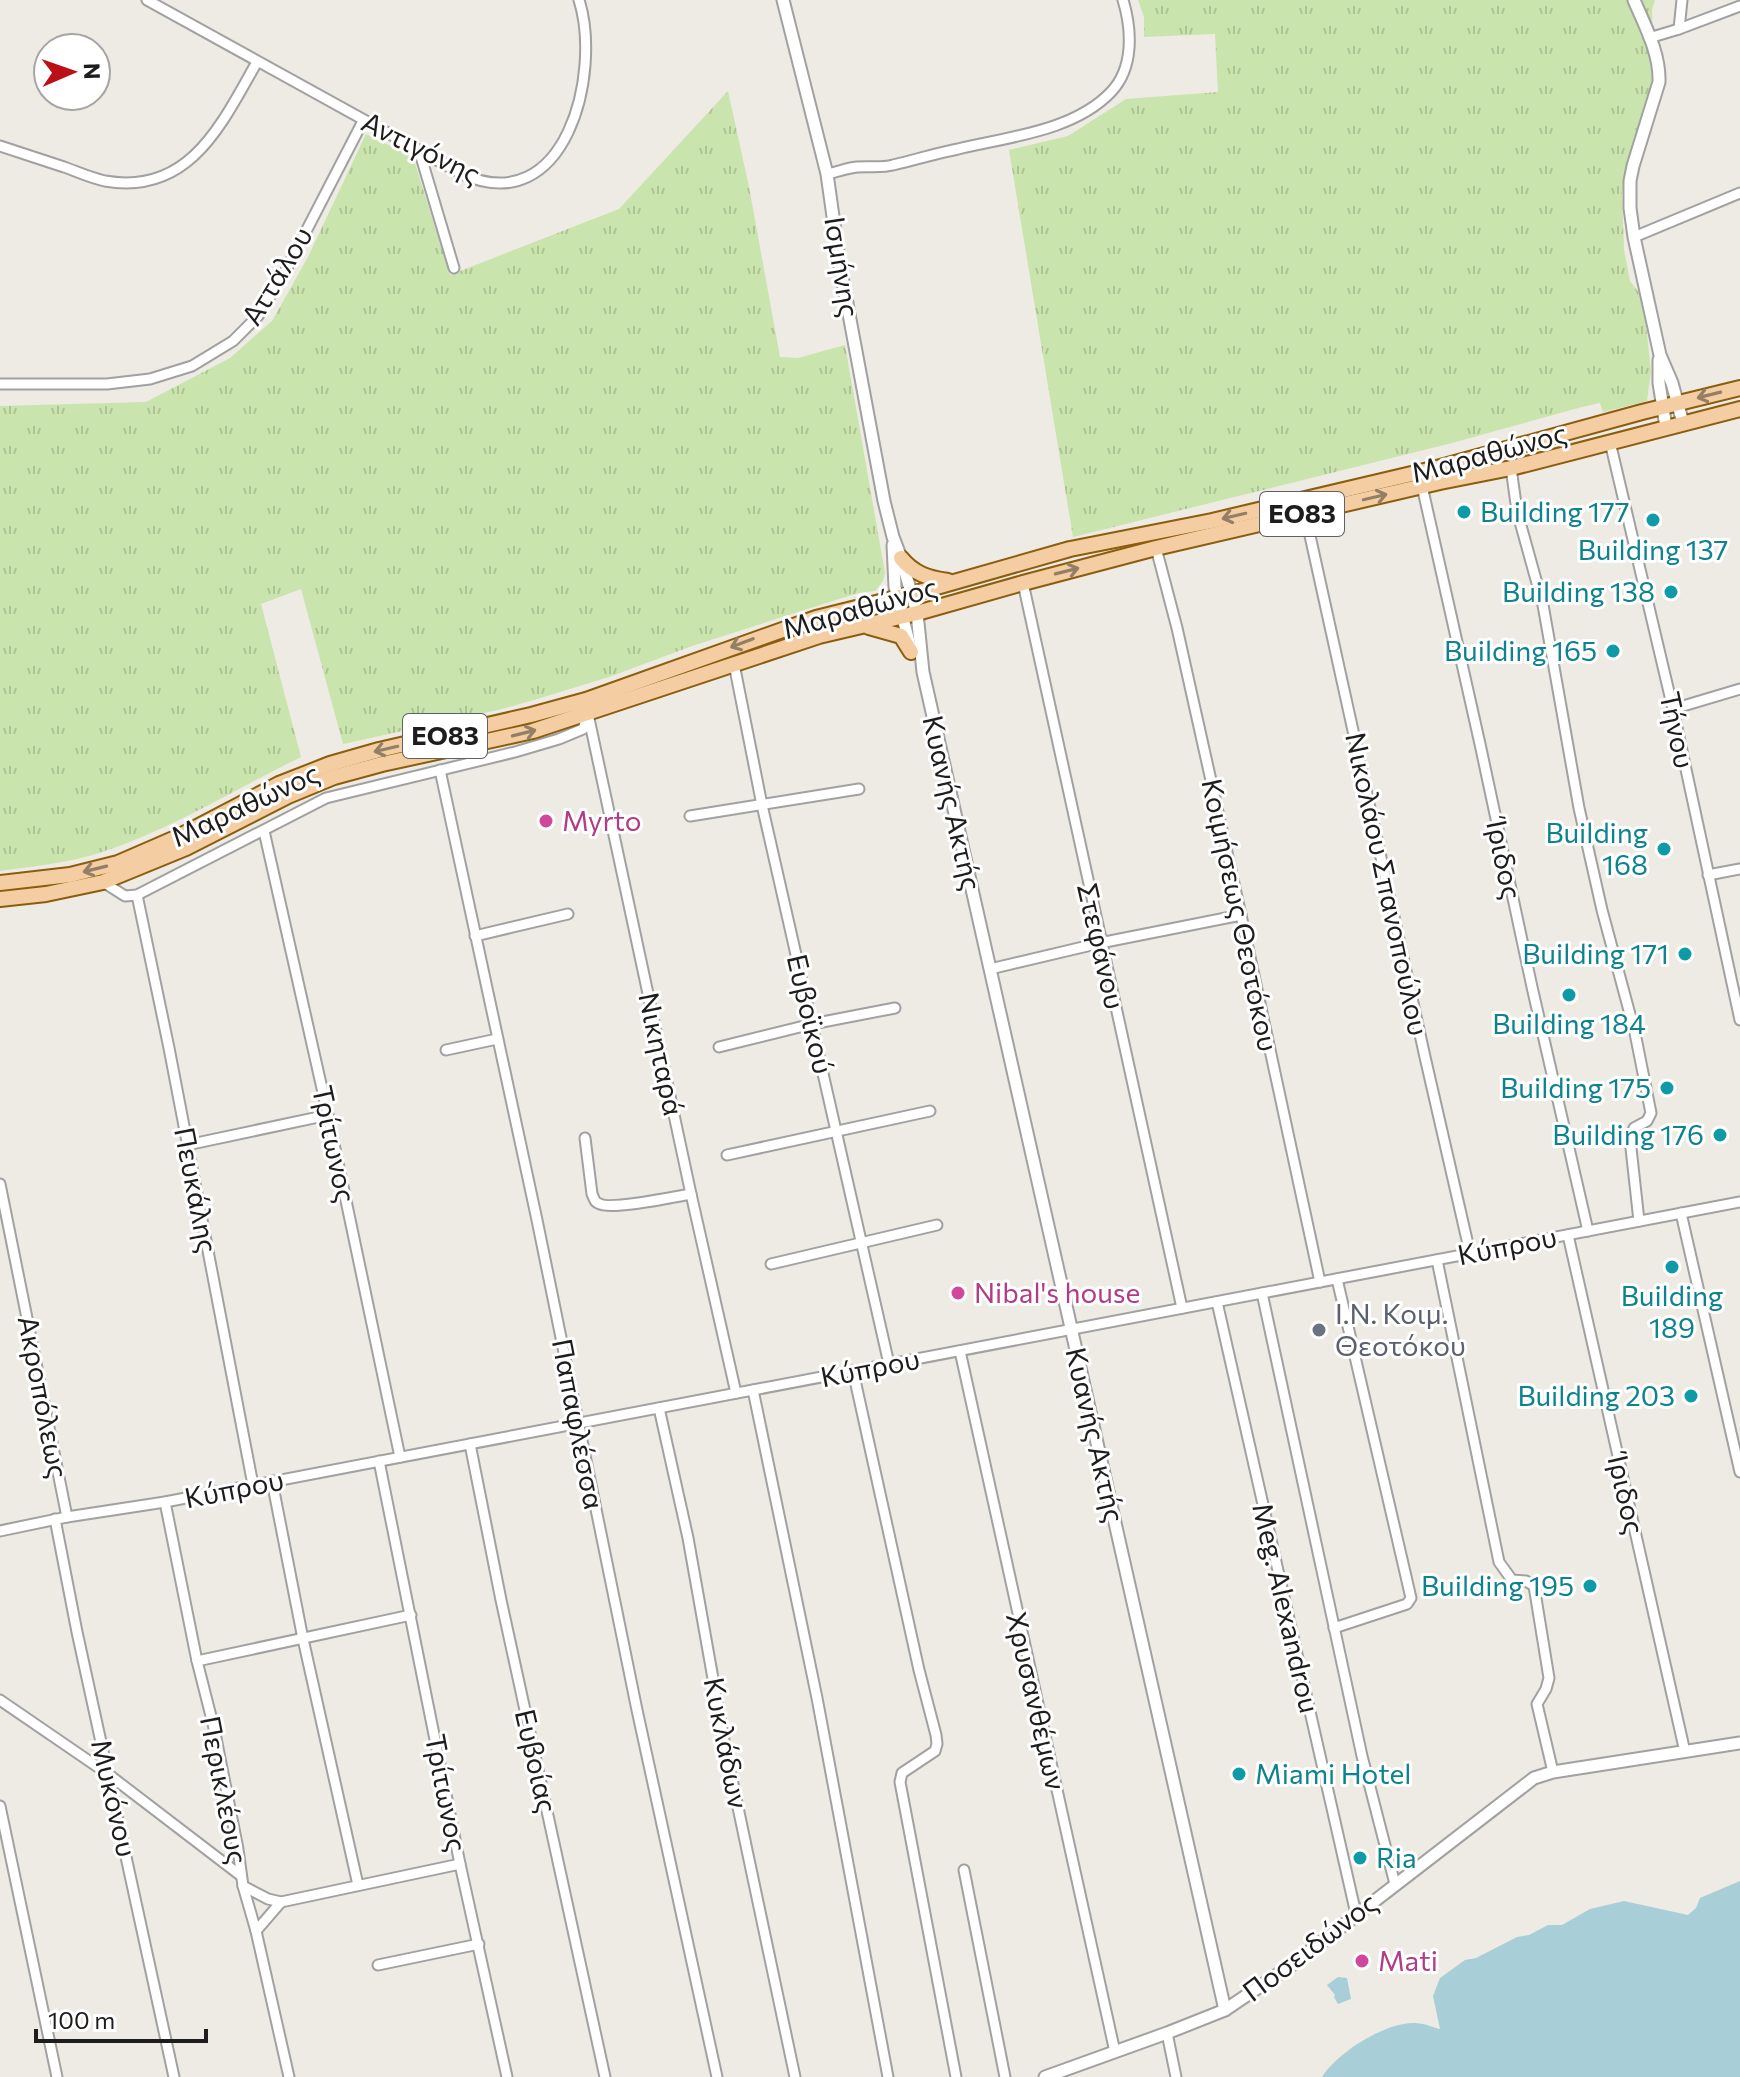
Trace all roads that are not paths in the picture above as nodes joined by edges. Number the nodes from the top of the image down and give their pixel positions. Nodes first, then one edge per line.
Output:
1 (147, 0) edge
2 (579, 0) edge
3 (783, 0) edge
4 (1123, 0) edge
5 (1634, 0) edge
6 (1682, 0) edge
7 (1740, 6) edge
8 (1679, 29) junction
9 (1649, 38) junction
10 (257, 62) junction
11 (363, 121) junction
12 (0, 146) edge
13 (419, 150) junction
14 (827, 174) junction
15 (1740, 193) edge
16 (1634, 237) junction
17 (454, 268) dead end
18 (1660, 355) junction
19 (0, 384) edge
20 (1740, 388) edge
21 (1678, 403) junction
22 (1662, 407) junction
23 (1740, 409) edge
24 (1683, 423) junction
25 (1666, 427) junction
26 (1610, 442) junction
27 (1511, 468) junction
28 (1422, 486) junction
29 (1305, 513) junction
30 (893, 537) junction
31 (1156, 548) junction
32 (901, 558) junction
33 (953, 582) junction
34 (1023, 583) junction
35 (905, 596) junction
36 (910, 615) junction
37 (857, 627) junction
38 (911, 652) junction
39 (734, 664) junction
40 (923, 672) junction
41 (1740, 689) edge
42 (1673, 709) junction
43 (588, 714) junction
44 (440, 770) junction
45 (859, 789) dead end
46 (762, 805) junction
47 (690, 816) dead end
48 (264, 831) junction
49 (1740, 869) edge
50 (1708, 875) junction
51 (103, 882) junction
52 (0, 883) edge
53 (137, 895) junction
54 (0, 899) edge
55 (568, 914) dead end
56 (1241, 915) junction
57 (475, 936) junction
58 (1100, 943) junction
59 (990, 969) junction
60 (895, 1008) dead end
61 (1740, 1020) edge
62 (812, 1024) junction
63 (497, 1039) junction
64 (719, 1047) dead end
65 (446, 1050) dead end
66 (930, 1111) dead end
67 (328, 1115) junction
68 (837, 1132) junction
69 (585, 1138) dead end
70 (187, 1145) junction
71 (727, 1155) dead end
72 (0, 1184) edge
73 (691, 1194) junction
74 (1740, 1202) edge
75 (1681, 1213) junction
76 (1639, 1221) junction
77 (937, 1225) dead end
78 (1588, 1231) junction
79 (1568, 1235) junction
80 (862, 1243) junction
81 (1470, 1253) junction
82 (1437, 1260) junction
83 (771, 1264) dead end
84 (1337, 1279) junction
85 (1320, 1282) junction
86 (1262, 1293) junction
87 (1217, 1302) junction
88 (1182, 1308) junction
89 (1071, 1329) junction
90 (960, 1351) junction
91 (889, 1364) junction
92 (853, 1371) junction
93 (753, 1390) junction
94 (736, 1393) junction
95 (659, 1408) junction
96 (578, 1423) junction
97 (470, 1444) junction
98 (400, 1457) junction
99 (379, 1461) junction
100 (1740, 1472) edge
101 (272, 1481) junction
102 (253, 1485) junction
103 (165, 1502) junction
104 (67, 1517) junction
105 (55, 1519) junction
106 (0, 1531) edge
107 (411, 1615) junction
108 (1334, 1628) junction
109 (303, 1639) junction
110 (197, 1661) junction
111 (0, 1700) edge
112 (1740, 1743) edge
113 (1685, 1752) junction
114 (1553, 1772) junction
115 (108, 1774) junction
116 (0, 1806) edge
117 (460, 1864) junction
118 (964, 1870) dead end
119 (240, 1875) junction
120 (1395, 1884) junction
121 (358, 1885) junction
122 (243, 1886) junction
123 (281, 1902) junction
124 (1356, 1914) junction
125 (256, 1931) junction
126 (479, 1944) junction
127 (378, 1965) dead end
128 (1225, 2010) junction
129 (1167, 2033) junction
130 (1115, 2052) junction
131 (57, 2077) edge
132 (174, 2077) edge
133 (289, 2077) edge
134 (507, 2077) edge
135 (605, 2077) edge
136 (717, 2077) edge
137 (795, 2077) edge
138 (888, 2077) edge
139 (956, 2077) edge
140 (1005, 2077) edge
141 (1045, 2077) edge
142 (1176, 2077) edge

1 - 10 street, Αντιγόνης
2 - 13 street, Αντιγόνης
3 - 14 street, Ισμήνης
4 - 14 street
5 - 9 street
6 - 8 street
7 - 8 street
8 - 9 street
9 - 16 street
10 - 11 street, Αντιγόνης
10 - 12 street
11 - 13 street, Αντιγόνης
11 - 19 street, Αττάλου
13 - 17 street
14 - 30 street, Ισμήνης
15 - 16 street
16 - 18 street
18 - 21 street
18 - 22 street
20 -> 21 main road, Μαραθώνος / ΕΟ83
21 - 22 main road, Μαραθώνος / ΕΟ83
21 - 24 street
22 - 25 street
22 -> 33 main road, Μαραθώνος / ΕΟ83
23 - 24 main road, Μαραθώνος / ΕΟ83
24 - 25 main road, Μαραθώνος / ΕΟ83
25 - 26 main road, Μαραθώνος / ΕΟ83
26 - 27 main road, Μαραθώνος / ΕΟ83
26 - 42 street, Τήνου
27 - 28 main road, Μαραθώνος / ΕΟ83
27 - 76 street
29 -> 28 main road, Μαραθώνος / ΕΟ83
28 - 78 street, Ίριδος
29 - 31 main road, Μαραθώνος / ΕΟ83
29 - 81 street, Νικολάου Σπανοπούλου
30 - 32 street
30 - 35 street
34 -> 31 main road, Μαραθώνος / ΕΟ83
31 - 56 street, Κοιμήσεως Θεοτόκου
32 - 33 main road
32 - 35 street
33 - 35 main road, Μαραθώνος / ΕΟ83
34 - 36 main road, Μαραθώνος / ΕΟ83
34 - 58 street, Στεφάνου
35 - 36 street
35 -> 52 main road, Μαραθώνος / ΕΟ83
36 - 37 main road, Μαραθώνος / ΕΟ83
36 - 38 street, Κυανής Ακτής
36 - 40 street, Κυανής Ακτής
37 - 38 main road
37 - 39 main road, Μαραθώνος / ΕΟ83
38 - 40 street, Κυανής Ακτής
39 - 43 main road, Μαραθώνος / ΕΟ83
39 - 46 street, Ευβοϊκού
40 - 59 street, Κυανής Ακτής
41 - 42 street
42 - 50 street, Τήνου
43 - 44 street
51 -> 43 main road, Μαραθώνος / ΕΟ83
43 - 73 street, Νικηταρά
44 - 48 street
44 - 57 street, Παπαφλέσσα
45 - 46 street
46 - 47 street
46 - 62 street, Ευβοϊκού
48 - 53 street
48 - 67 street, Τρίτωνος
49 - 50 street
50 - 61 street, Τήνου
51 - 53 street
51 - 54 main road, Μαραθώνος / ΕΟ83
53 - 70 street, Πευκάλης
55 - 57 street
56 - 58 street
56 - 85 street, Κοιμήσεως Θεοτόκου
57 - 63 street, Παπαφλέσσα
58 - 59 street
58 - 88 street, Στεφάνου
59 - 89 street, Κυανής Ακτής
60 - 62 street
62 - 64 street
62 - 68 street, Ευβοϊκού
63 - 65 street
63 - 96 street, Παπαφλέσσα
66 - 68 street
67 - 70 street
67 - 98 street, Τρίτωνος
68 - 71 street
68 - 80 street, Ευβοϊκού
69 - 73 street
70 - 102 street, Πευκάλης
72 - 104 street, Ακροπόλεως
73 - 94 street, Νικηταρά
74 - 75 street, Κύπρου
75 - 76 street, Κύπρου
75 - 100 street
76 - 78 street, Κύπρου
77 - 80 street
78 - 79 street, Κύπρου
79 - 81 street, Κύπρου
79 - 113 street, Ίριδος
80 - 83 street
80 - 91 street, Ευβοϊκού
81 - 82 street, Κύπρου
82 - 84 street, Κύπρου
82 - 114 street
84 - 85 street, Κύπρου
84 - 108 street
85 - 86 street, Κύπρου
86 - 87 street, Κύπρου
86 - 108 street
87 - 88 street, Κύπρου
87 - 124 street, Meg. Alexandrou
88 - 89 street, Κύπρου
89 - 90 street, Κύπρου
89 - 128 street, Κυανής Ακτής
90 - 91 street, Κύπρου
90 - 130 street, Χρυσανθέμων
91 - 92 street, Κύπρου
92 - 93 street, Κύπρου
92 - 139 street
93 - 94 street, Κύπρου
93 - 138 street
94 - 95 street, Κύπρου
95 - 96 street, Κύπρου
95 - 137 street, Κυκλάδων
96 - 97 street, Κύπρου
96 - 136 street, Παπαφλέσσα
97 - 98 street, Κύπρου
97 - 135 street, Ευβοίας
98 - 99 street, Κύπρου
99 - 101 street, Κύπρου
99 - 107 street, Τρίτωνος
101 - 102 street, Κύπρου
101 - 109 street
102 - 103 street, Κύπρου
103 - 104 street, Κύπρου
103 - 110 street, Περικλέους
104 - 105 street, Κύπρου
105 - 106 street, Κύπρου
105 - 115 street, Μυκόνου
107 - 109 street
107 - 117 street, Τρίτωνος
108 - 120 street
109 - 110 street
109 - 121 street
110 - 119 street, Περικλέους
111 - 115 street
112 - 113 street, Ποσειδώνος
113 - 114 street, Ποσειδώνος
114 - 120 street, Ποσειδώνος
115 - 119 street
115 - 132 street, Μυκόνου
116 - 131 street
117 - 121 street
117 - 126 street, Τρίτωνος
118 - 140 street
119 - 122 street, Περικλέους
120 - 124 street, Ποσειδώνος
121 - 123 street
122 - 123 street
122 - 125 street, Περικλέους
123 - 125 street
124 - 128 street, Ποσειδώνος
125 - 133 street, Περικλέους
126 - 127 street
126 - 134 street, Τρίτωνος
128 - 129 street, Ποσειδώνος
129 - 130 street, Ποσειδώνος
129 - 142 street
130 - 141 street, Ποσειδώνος

